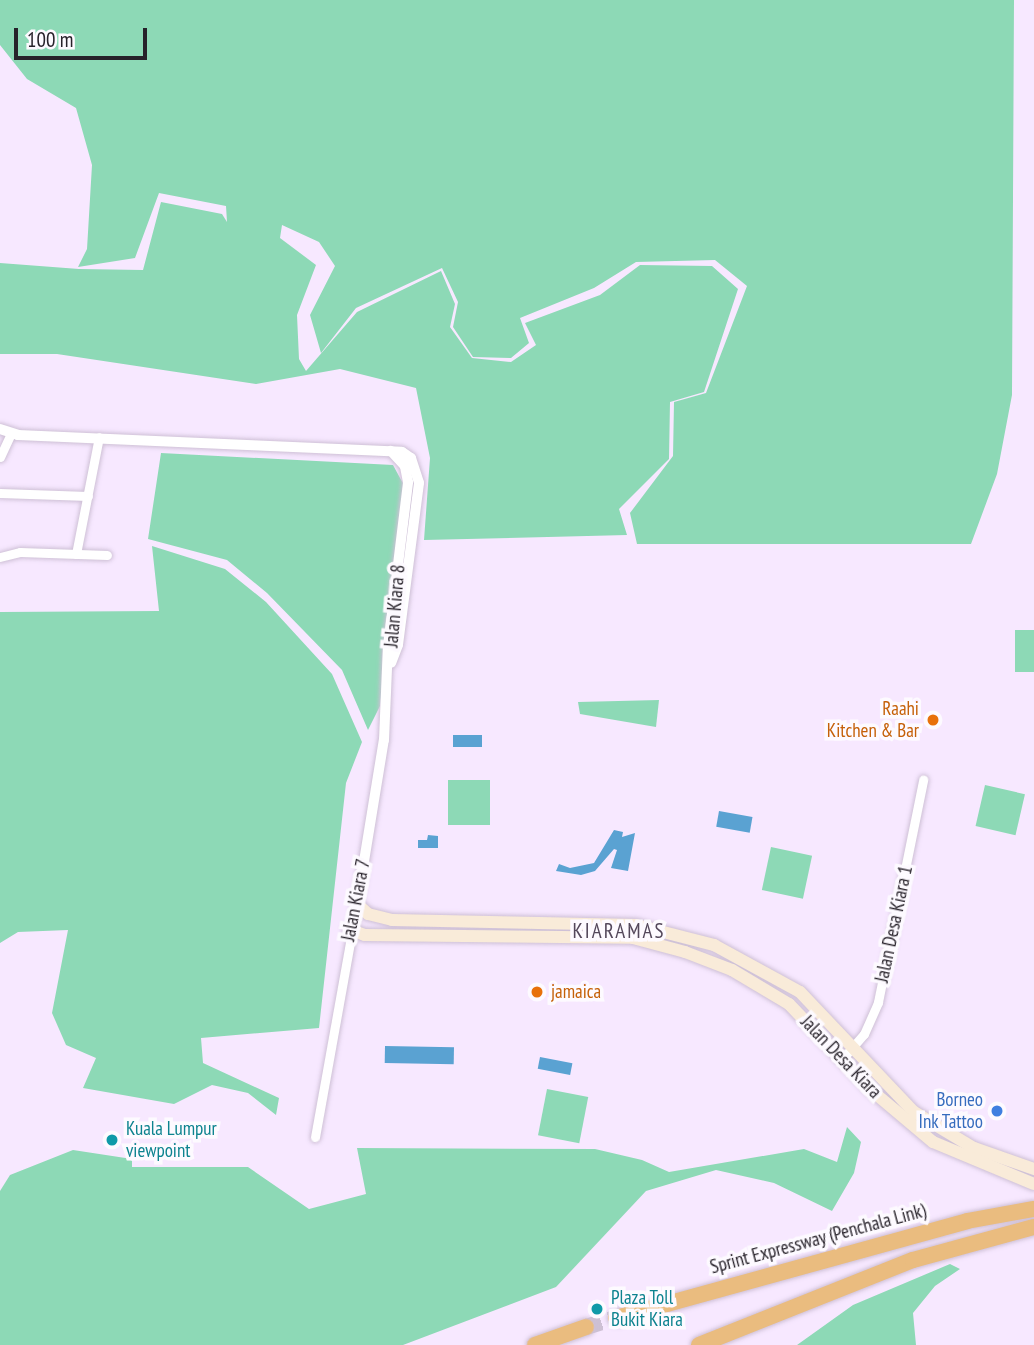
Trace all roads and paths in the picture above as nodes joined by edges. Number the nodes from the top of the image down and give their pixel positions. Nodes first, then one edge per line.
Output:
1 (0, 429) edge
2 (11, 433) junction
3 (99, 437) junction
4 (0, 457) edge
5 (0, 493) edge
6 (88, 496) junction
7 (76, 554) junction
8 (107, 555) dead end
9 (0, 556) edge
10 (391, 663) joint
11 (923, 780) dead end
12 (357, 904) junction
13 (349, 929) junction
14 (854, 1046) junction
15 (843, 1058) junction
16 (315, 1137) dead end
17 (1034, 1169) edge
18 (1034, 1184) edge
19 (1034, 1209) edge
20 (1034, 1227) edge
21 (616, 1318) tunnel mouth
22 (586, 1327) tunnel mouth
23 (535, 1345) edge
24 (699, 1345) edge

1 - 2 street, Jalan Kiara 8
2 - 3 street, Jalan Kiara 8
2 - 4 street
3 - 6 street
3 - 10 street, Jalan Kiara 8
5 - 6 street
6 - 7 street
7 - 8 street
7 - 9 street
10 - 12 street, Jalan Kiara 7
11 - 14 street, Jalan Desa Kiara 1
12 - 13 street, Jalan Kiara 7
12 - 14 main road, Jalan Desa Kiara
13 - 15 main road, Jalan Desa Kiara
13 - 16 street, Jalan Kiara 7
14 - 15 street, Jalan Desa Kiara 1
14 - 17 main road, Jalan Desa Kiara
15 - 18 main road, Jalan Desa Kiara
19 - 21 highway, Sprint Expressway (Penchala Link)
20 - 24 highway
22 - 23 highway

